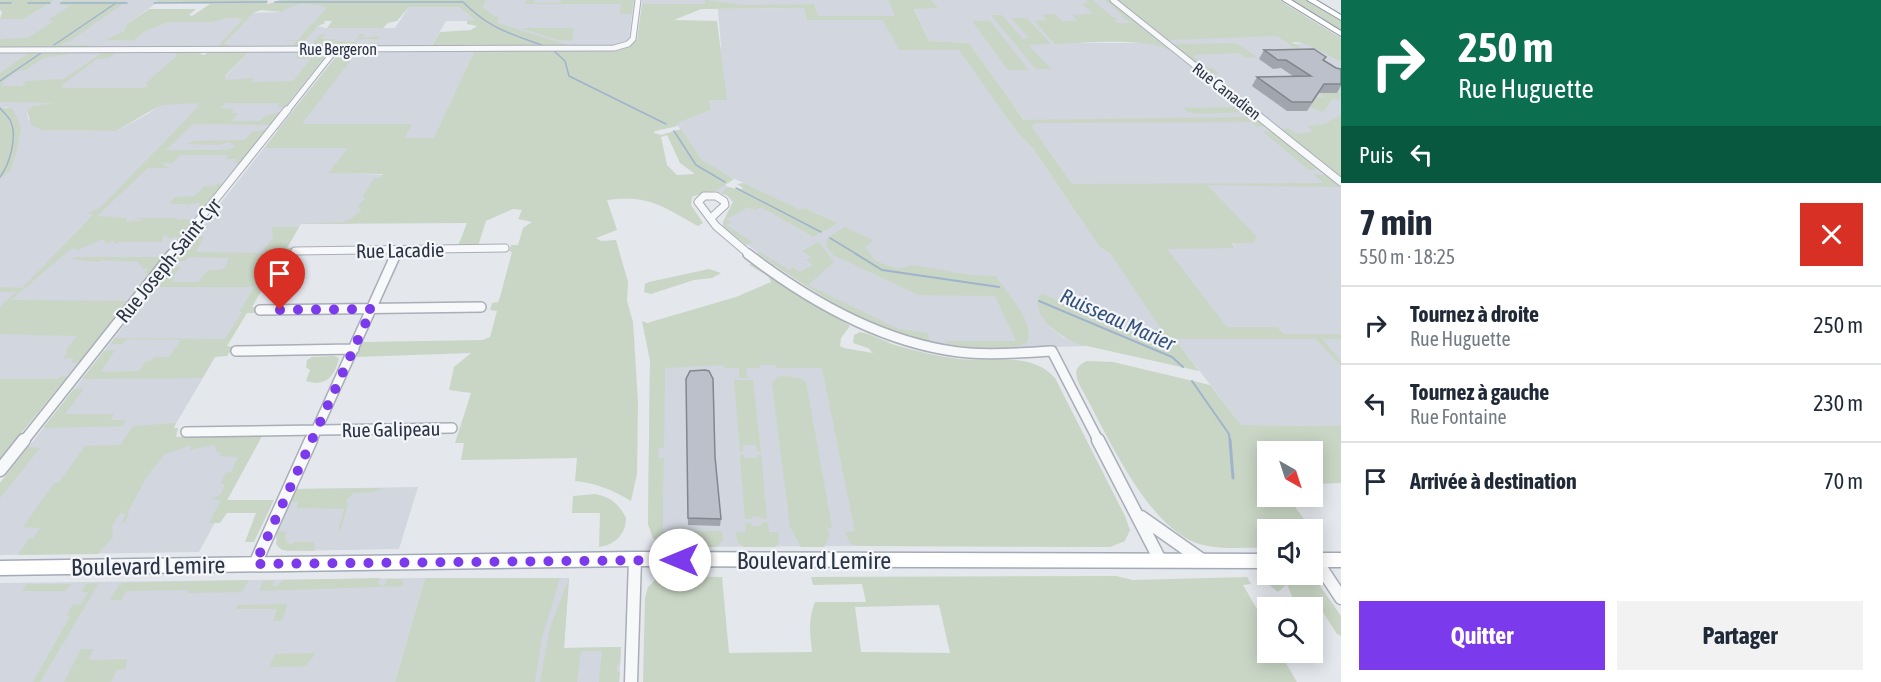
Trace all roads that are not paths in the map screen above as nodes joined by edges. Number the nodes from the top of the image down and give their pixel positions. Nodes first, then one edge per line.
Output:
1 (638, 0) edge
2 (1113, 0) edge
3 (1286, 0) edge
4 (1311, 0) edge
5 (1341, 18) edge
6 (1341, 34) edge
7 (336, 49) junction
8 (0, 50) edge
9 (1341, 182) edge
10 (711, 218) dead end
11 (505, 248) dead end
12 (398, 250) junction
13 (295, 251) dead end
14 (481, 307) dead end
15 (372, 309) junction
16 (260, 310) dead end
17 (354, 350) junction
18 (237, 351) dead end
19 (452, 428) dead end
20 (316, 430) junction
21 (186, 432) dead end
22 (0, 470) edge
23 (1139, 515) junction
24 (635, 559) junction
25 (1160, 560) junction
26 (1202, 560) junction
27 (1323, 560) edge
28 (1341, 560) edge
29 (1257, 561) edge
30 (255, 564) junction
31 (0, 568) edge
32 (1323, 573) edge
33 (1341, 598) edge
34 (631, 682) edge

1 - 7 street, Rue Bergeron
2 - 9 street, Rue Canadien
3 - 6 highway
4 - 5 highway
7 - 8 street, Rue Bergeron
7 - 22 street, Rue Joseph-Saint-Cyr
10 - 23 street
11 - 12 street, Rue Lacadie
12 - 13 street, Rue Lacadie
12 - 15 street
14 - 15 street
15 - 16 street
15 - 17 street
17 - 18 street
17 - 20 street
19 - 20 street, Rue Galipeau
20 - 21 street, Rue Galipeau
20 - 30 street
23 - 25 street
23 - 26 street
24 - 25 main road, Boulevard Lemire
24 - 30 main road, Boulevard Lemire
24 - 34 street
25 - 26 main road, Boulevard Lemire
26 - 29 main road, Boulevard Lemire
27 - 28 main road
30 - 31 main road, Boulevard Lemire
32 - 33 street

